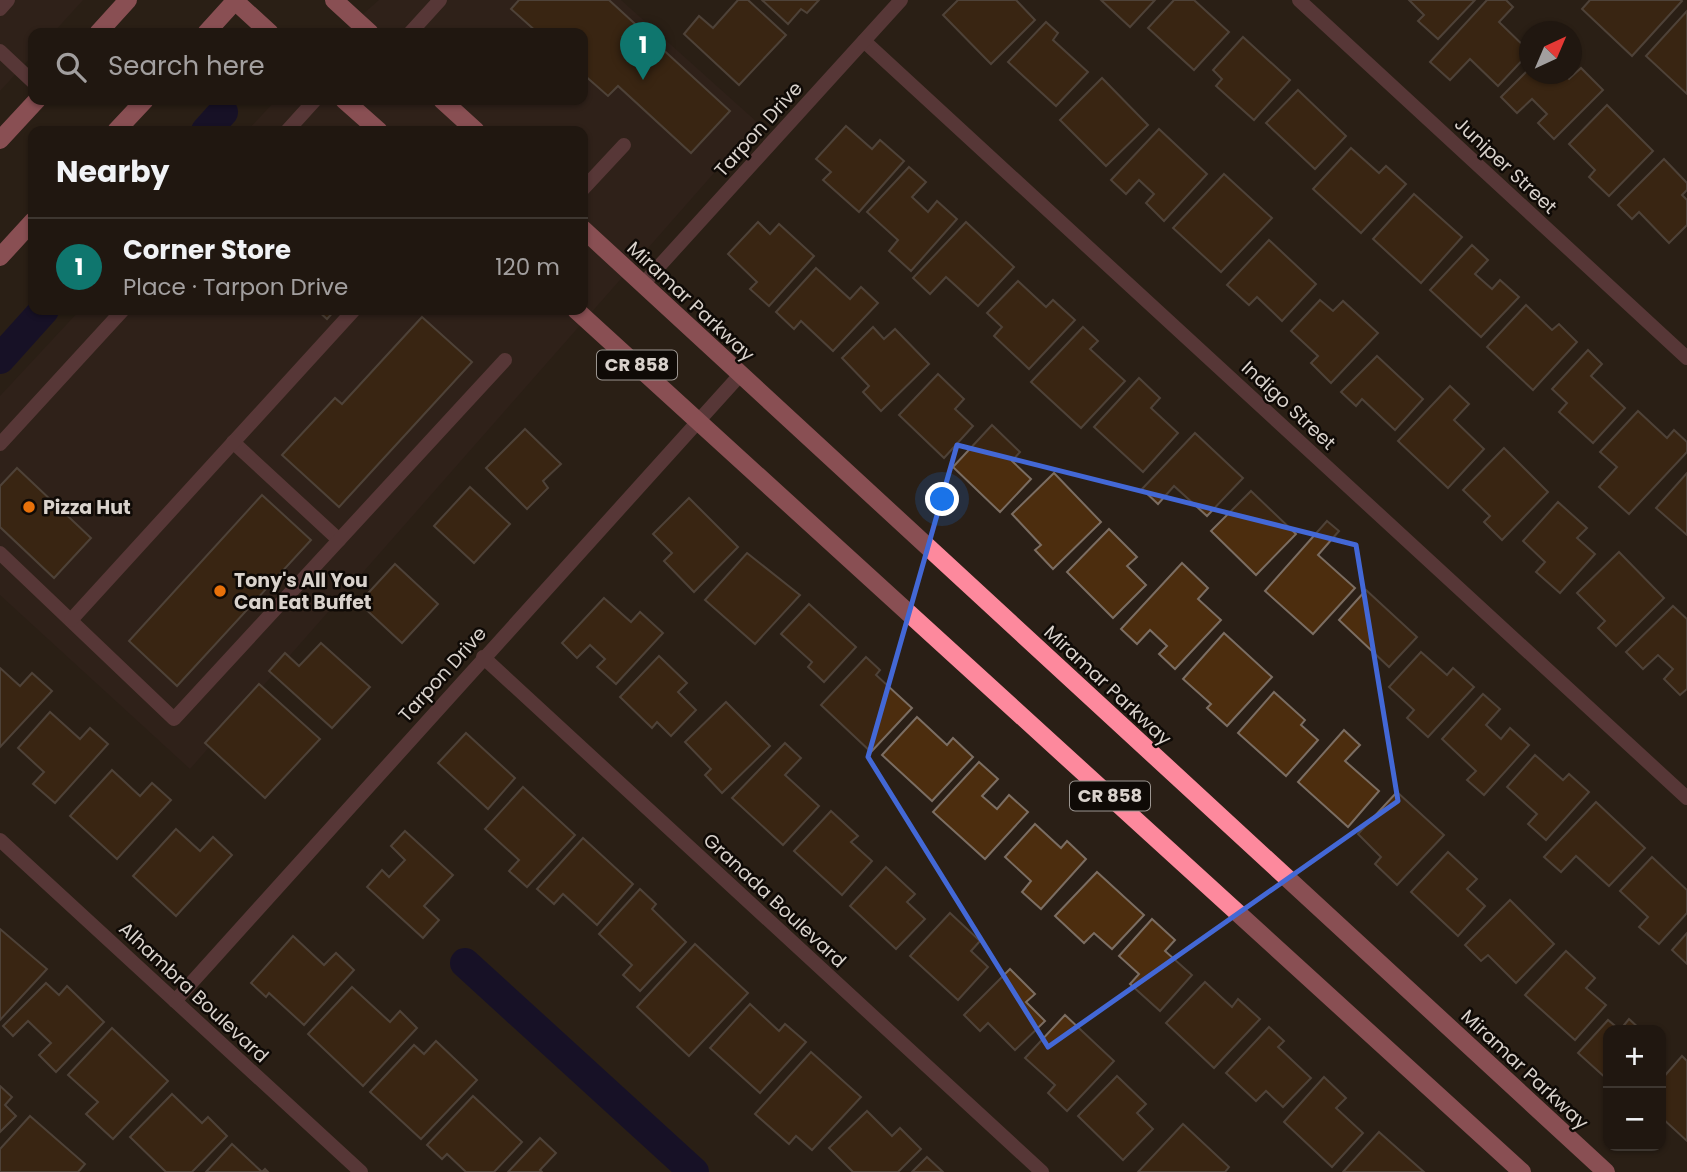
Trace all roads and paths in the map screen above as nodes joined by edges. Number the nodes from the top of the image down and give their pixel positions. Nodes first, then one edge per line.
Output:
1 (8, 0) edge
2 (128, 0) edge
3 (235, 0) edge
4 (334, 0) edge
5 (440, 0) edge
6 (901, 0) edge
7 (1299, 0) edge
8 (0, 9) edge
9 (103, 28) edge
10 (210, 28) edge
11 (266, 28) edge
12 (365, 28) edge
13 (415, 28) edge
14 (864, 41) junction
15 (0, 51) edge
16 (28, 77) edge
17 (32, 105) edge
18 (140, 105) edge
19 (310, 105) edge
20 (350, 105) edge
21 (447, 105) edge
22 (121, 126) edge
23 (291, 126) edge
24 (373, 126) edge
25 (471, 126) edge
26 (0, 140) edge
27 (624, 145) dead end
28 (588, 184) edge
29 (28, 226) edge
30 (588, 234) edge
31 (0, 257) edge
32 (643, 284) junction
33 (117, 315) edge
34 (349, 315) edge
35 (582, 315) edge
36 (1687, 358) edge
37 (505, 360) dead end
38 (740, 375) junction
39 (699, 421) junction
40 (233, 442) junction
41 (0, 444) edge
42 (339, 540) junction
43 (0, 553) edge
44 (71, 620) junction
45 (483, 657) junction
46 (1687, 798) edge
47 (0, 839) edge
48 (175, 1000) junction
49 (361, 1172) edge
50 (1042, 1172) edge
51 (1522, 1172) edge
52 (1605, 1172) edge

1 - 8 street
2 - 9 main road
3 - 10 main road
3 - 11 main road
4 - 12 main road
5 - 13 street
6 - 14 street, Tarpon Drive
7 - 36 street, Juniper Street
14 - 32 street, Tarpon Drive
14 - 46 street, Indigo Street
15 - 16 street
17 - 26 main road
18 - 22 main road
19 - 23 street
20 - 24 main road
21 - 25 main road
27 - 28 street
29 - 31 main road
30 - 32 main road, Miramar Parkway / CR 858
32 - 38 main road, Miramar Parkway / CR 858
33 - 41 street
34 - 40 street
35 - 39 main road, CR 858
37 - 42 street
38 - 39 street, Tarpon Drive
38 - 52 main road, Miramar Parkway / CR 858
39 - 45 street, Tarpon Drive
39 - 51 main road, CR 858
40 - 42 street
40 - 44 street
42 - 44 street
43 - 44 street
45 - 48 street, Tarpon Drive
45 - 50 street, Granada Boulevard
47 - 48 street, Alhambra Boulevard
48 - 49 street, Alhambra Boulevard

